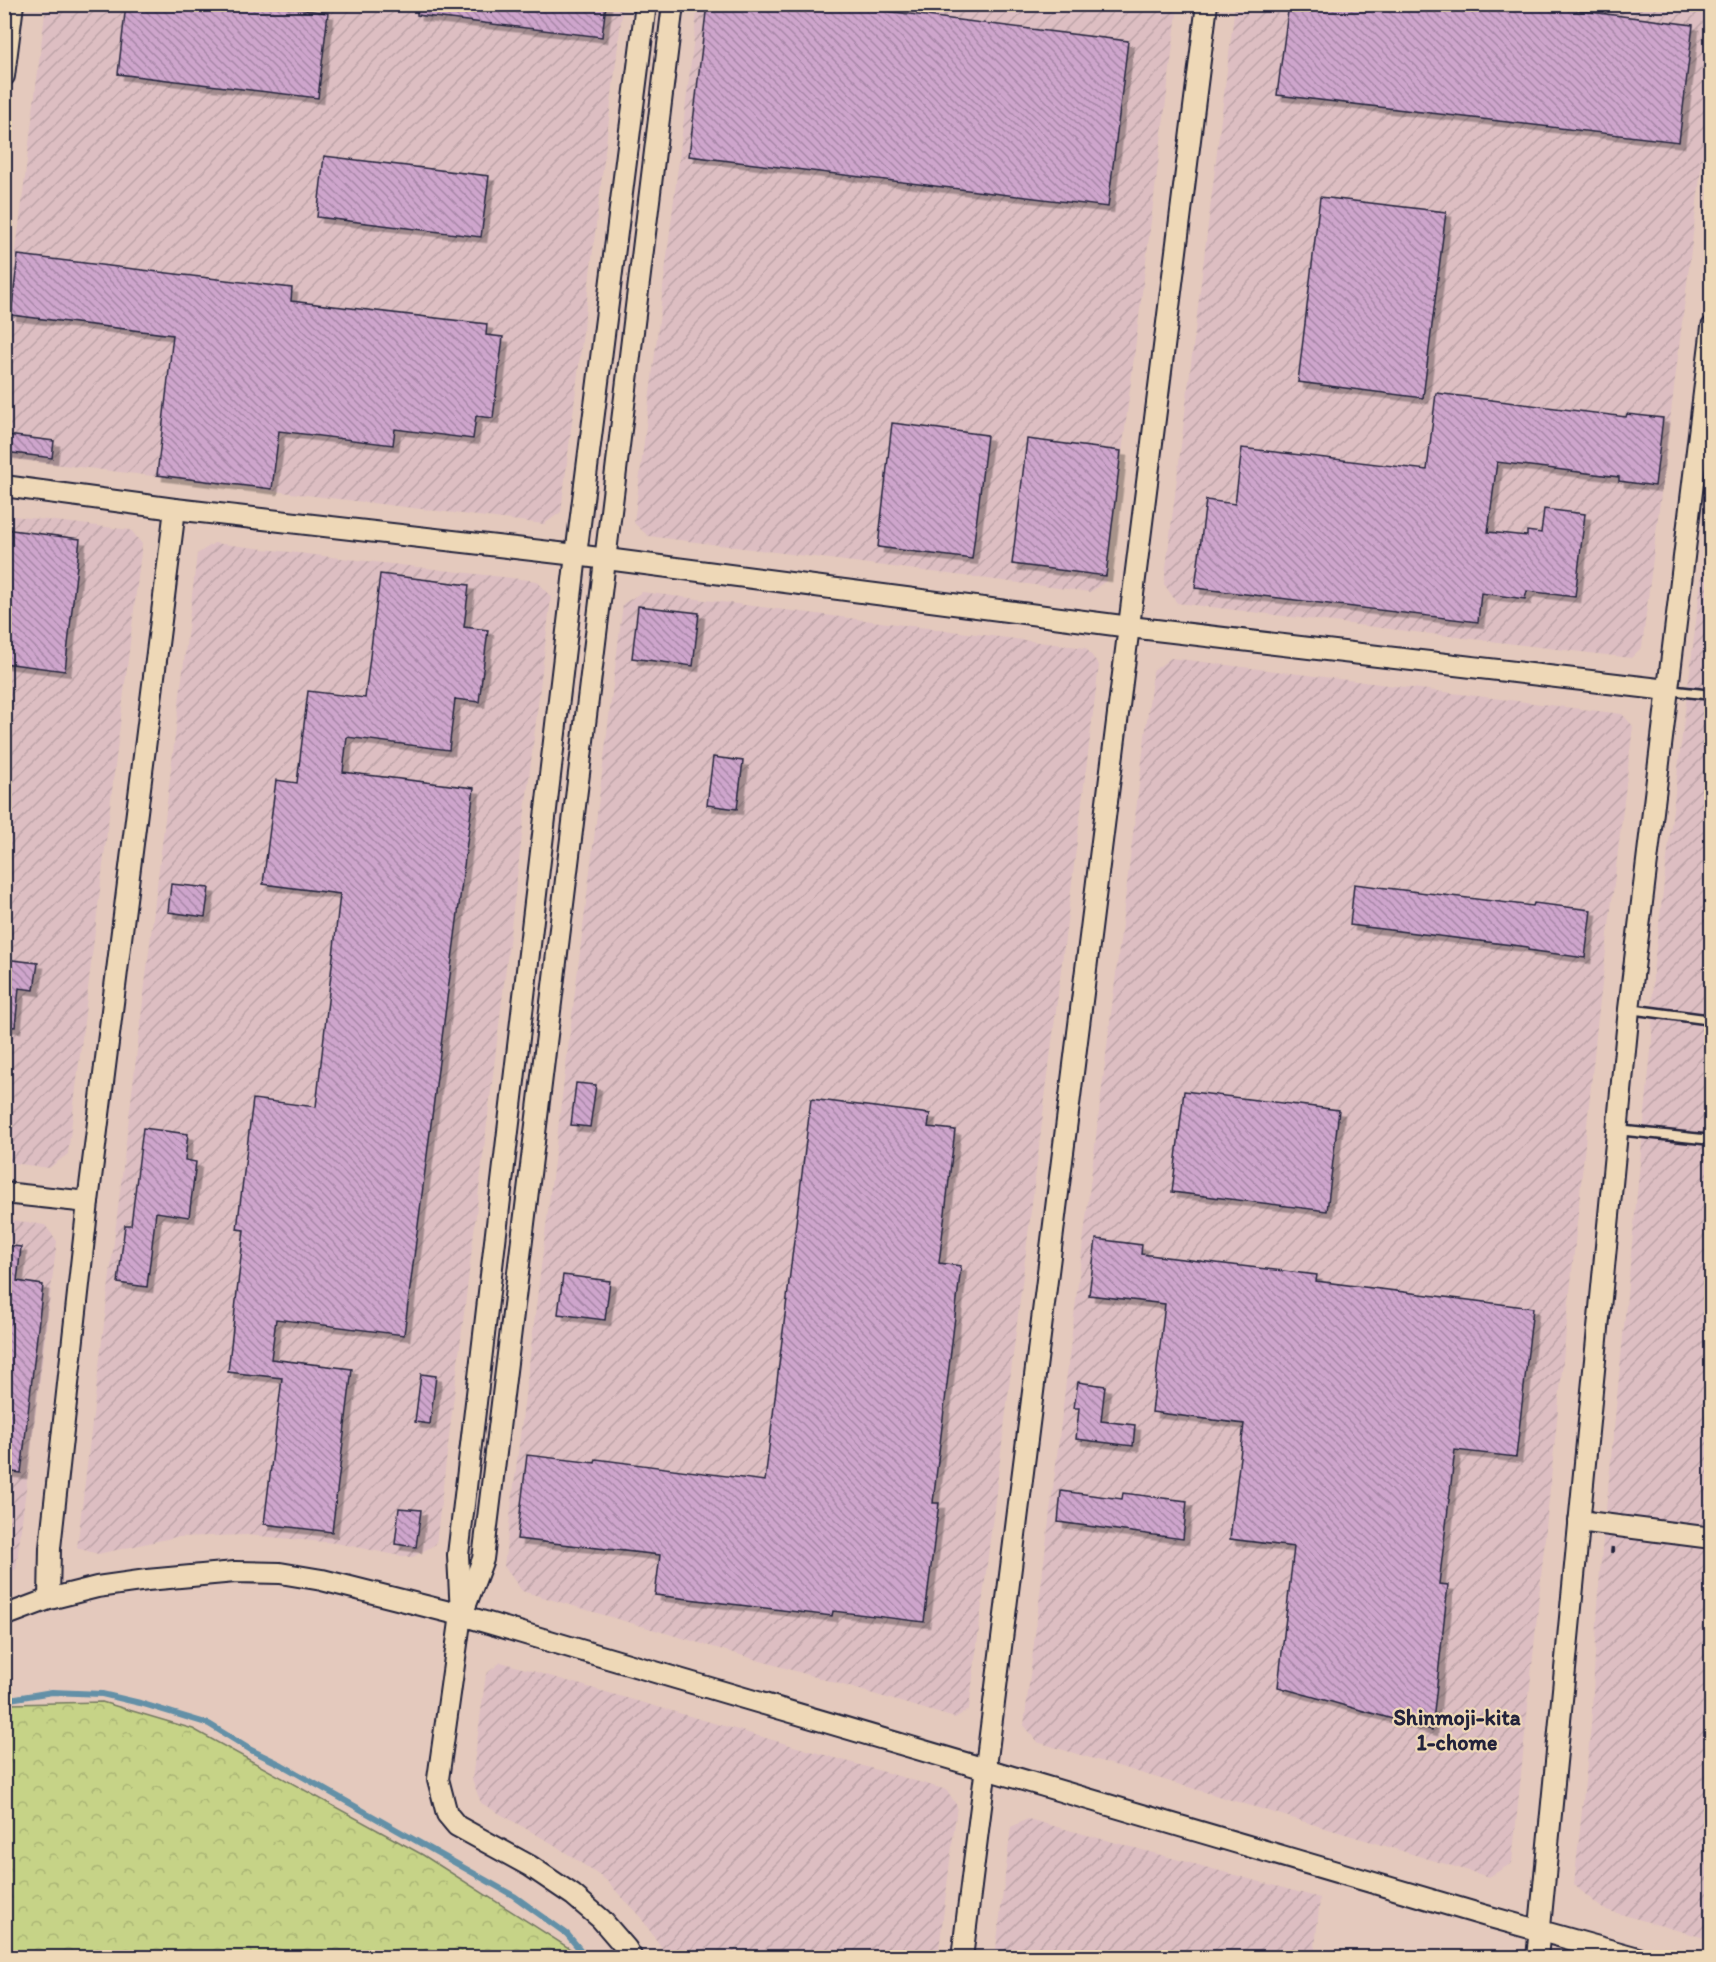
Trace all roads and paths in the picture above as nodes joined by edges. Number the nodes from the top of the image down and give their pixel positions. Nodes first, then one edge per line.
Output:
1 (13, 4) edge
2 (646, 4) edge
3 (673, 4) edge
4 (1207, 4) edge
5 (4, 76) edge
6 (1712, 327) edge
7 (4, 486) edge
8 (174, 509) junction
9 (576, 555) junction
10 (605, 559) junction
11 (1130, 627) junction
12 (1668, 690) junction
13 (1712, 695) edge
14 (1629, 1009) junction
15 (1712, 1020) edge
16 (1617, 1131) junction
17 (1712, 1140) edge
18 (4, 1192) edge
19 (88, 1202) junction
20 (1579, 1521) junction
21 (1712, 1538) edge
22 (49, 1599) junction
23 (461, 1615) junction
24 (4, 1616) edge
25 (985, 1767) junction
26 (1541, 1931) junction
27 (632, 1958) edge
28 (962, 1958) edge
29 (1537, 1958) edge
30 (1638, 1958) edge

1 - 5 street
2 - 9 street
3 - 10 street
4 - 11 street
6 - 12 street
7 - 8 street
8 - 9 street
8 - 19 street
9 - 10 street
9 - 23 street
10 - 11 street
10 - 23 street
11 - 12 street
11 - 25 street
12 - 13 lane
12 - 14 street
14 - 15 lane
14 - 16 street
16 - 17 lane
16 - 20 street
18 - 19 street
19 - 22 street
20 - 21 street
20 - 26 street
22 - 23 street
22 - 24 street
23 - 25 street
23 - 27 street
25 - 26 street
25 - 28 street
26 - 29 street
26 - 30 street

